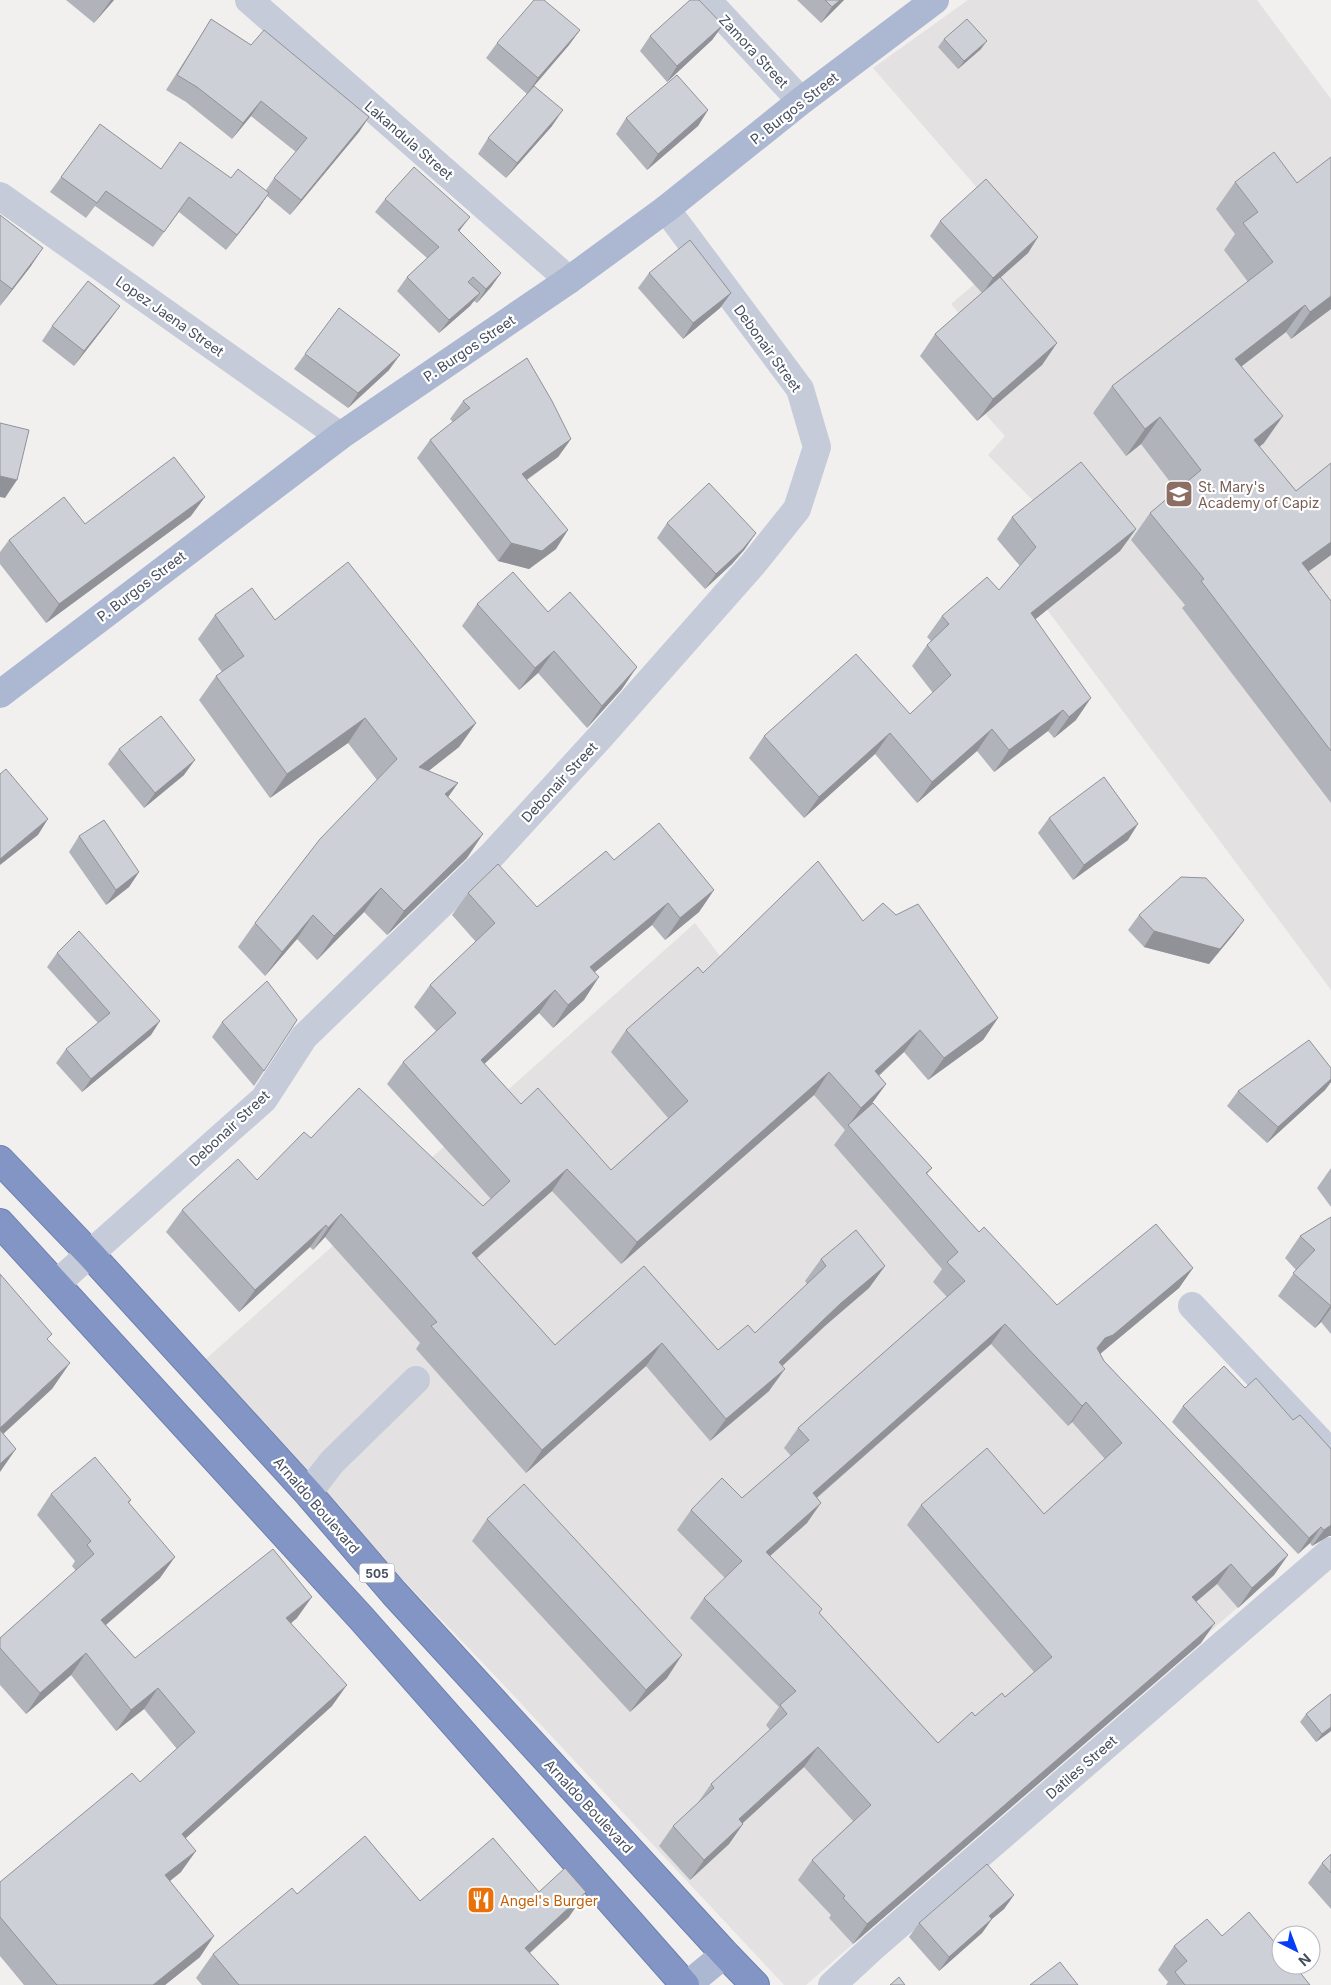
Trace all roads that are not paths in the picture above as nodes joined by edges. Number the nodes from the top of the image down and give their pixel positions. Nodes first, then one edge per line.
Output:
1 (249, 0) edge
2 (707, 0) edge
3 (936, 0) edge
4 (801, 101) junction
5 (0, 196) edge
6 (666, 209) junction
7 (569, 280) junction
8 (340, 436) junction
9 (0, 694) edge
10 (0, 1160) edge
11 (0, 1223) edge
12 (90, 1254) junction
13 (56, 1284) junction
14 (1192, 1306) dead end
15 (416, 1380) dead end
16 (1331, 1453) edge
17 (308, 1493) junction
18 (1331, 1551) edge
19 (725, 1954) junction
20 (686, 1985) edge
21 (755, 1985) edge
22 (832, 1985) edge

1 - 7 street, Lakandula Street
2 - 4 street, Zamora Street
3 - 4 main road, P. Burgos Street
4 - 6 main road, P. Burgos Street
5 - 8 street, Lopez Jaena Street
6 - 7 main road, P. Burgos Street
6 - 12 street, Debonair Street
7 - 8 main road, P. Burgos Street
8 - 9 main road, P. Burgos Street
10 - 12 highway, Arnaldo Boulevard / 505
11 - 13 highway
12 - 13 street, Debonair Street
12 - 17 highway, Arnaldo Boulevard / 505
13 - 20 highway
14 - 16 street
15 - 17 street
17 - 19 highway, Arnaldo Boulevard / 505
18 - 22 street, Datiles Street
19 - 20 main road
19 - 21 highway, Arnaldo Boulevard / 505

